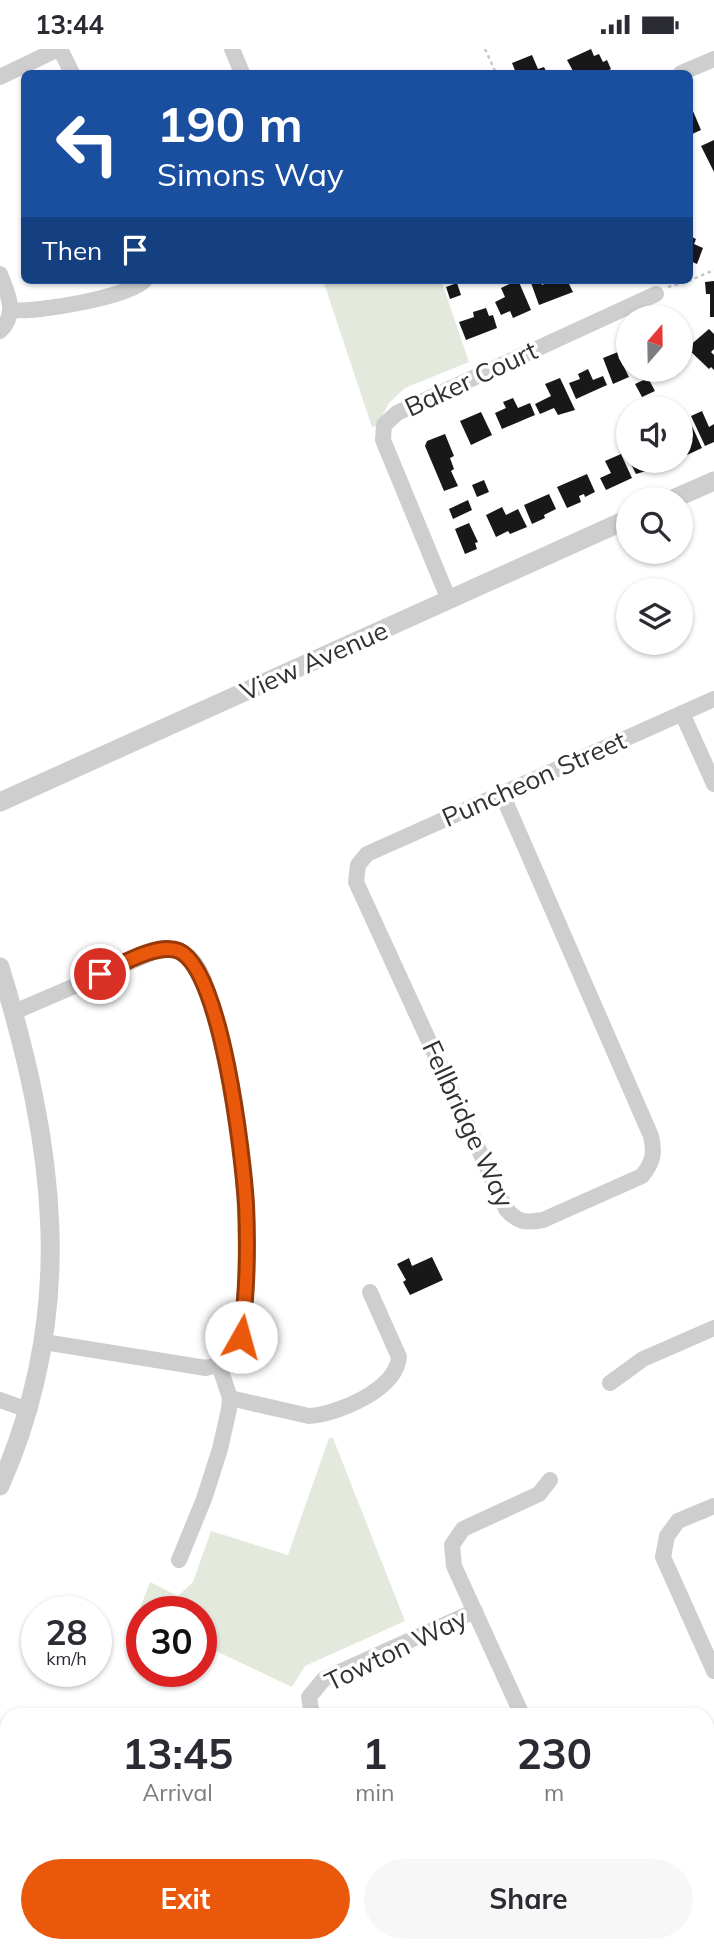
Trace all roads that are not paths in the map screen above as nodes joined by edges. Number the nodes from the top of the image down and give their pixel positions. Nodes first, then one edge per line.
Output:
1 (59, 49) edge
2 (232, 49) edge
3 (714, 59) edge
4 (70, 70) edge
5 (241, 70) edge
6 (688, 70) edge
7 (0, 77) edge
8 (0, 274) edge
9 (139, 284) edge
10 (656, 294) road end
11 (12, 310) junction
12 (0, 331) edge
13 (714, 481) edge
14 (693, 490) edge
15 (616, 524) edge
16 (449, 600) junction
17 (714, 699) edge
18 (682, 713) junction
19 (714, 784) edge
20 (502, 794) junction
21 (0, 802) edge
22 (358, 865) joint
23 (0, 967) edge
24 (14, 1012) junction
25 (370, 1292) dead end
26 (714, 1328) edge
27 (44, 1342) junction
28 (219, 1365) junction
29 (610, 1383) dead end
30 (230, 1398) junction
31 (0, 1400) edge
32 (28, 1410) junction
33 (550, 1480) dead end
34 (0, 1486) edge
35 (714, 1506) edge
36 (179, 1560) dead end
37 (475, 1611) junction
38 (714, 1671) edge
39 (311, 1708) edge
40 (519, 1708) edge

1 - 4 street
1 - 7 street
2 - 5 street
3 - 6 street
8 - 11 street
9 - 11 street
10 - 16 street, Baker Court
11 - 12 street
13 - 14 street
15 - 16 street, View Avenue
16 - 21 street, View Avenue
17 - 18 street, Puncheon Street
18 - 19 street
18 - 20 street, Puncheon Street
20 - 22 street, Puncheon Street
20 - 22 street, Fellbridge Way
23 - 24 street
24 - 27 street
24 - 28 street
25 - 30 street
26 - 29 street
27 - 28 street
27 - 32 street
28 - 30 street
30 - 36 street
31 - 32 street
32 - 34 street
33 - 37 street
35 - 38 street
37 - 39 street, Towton Way
37 - 40 street, Towton Way

